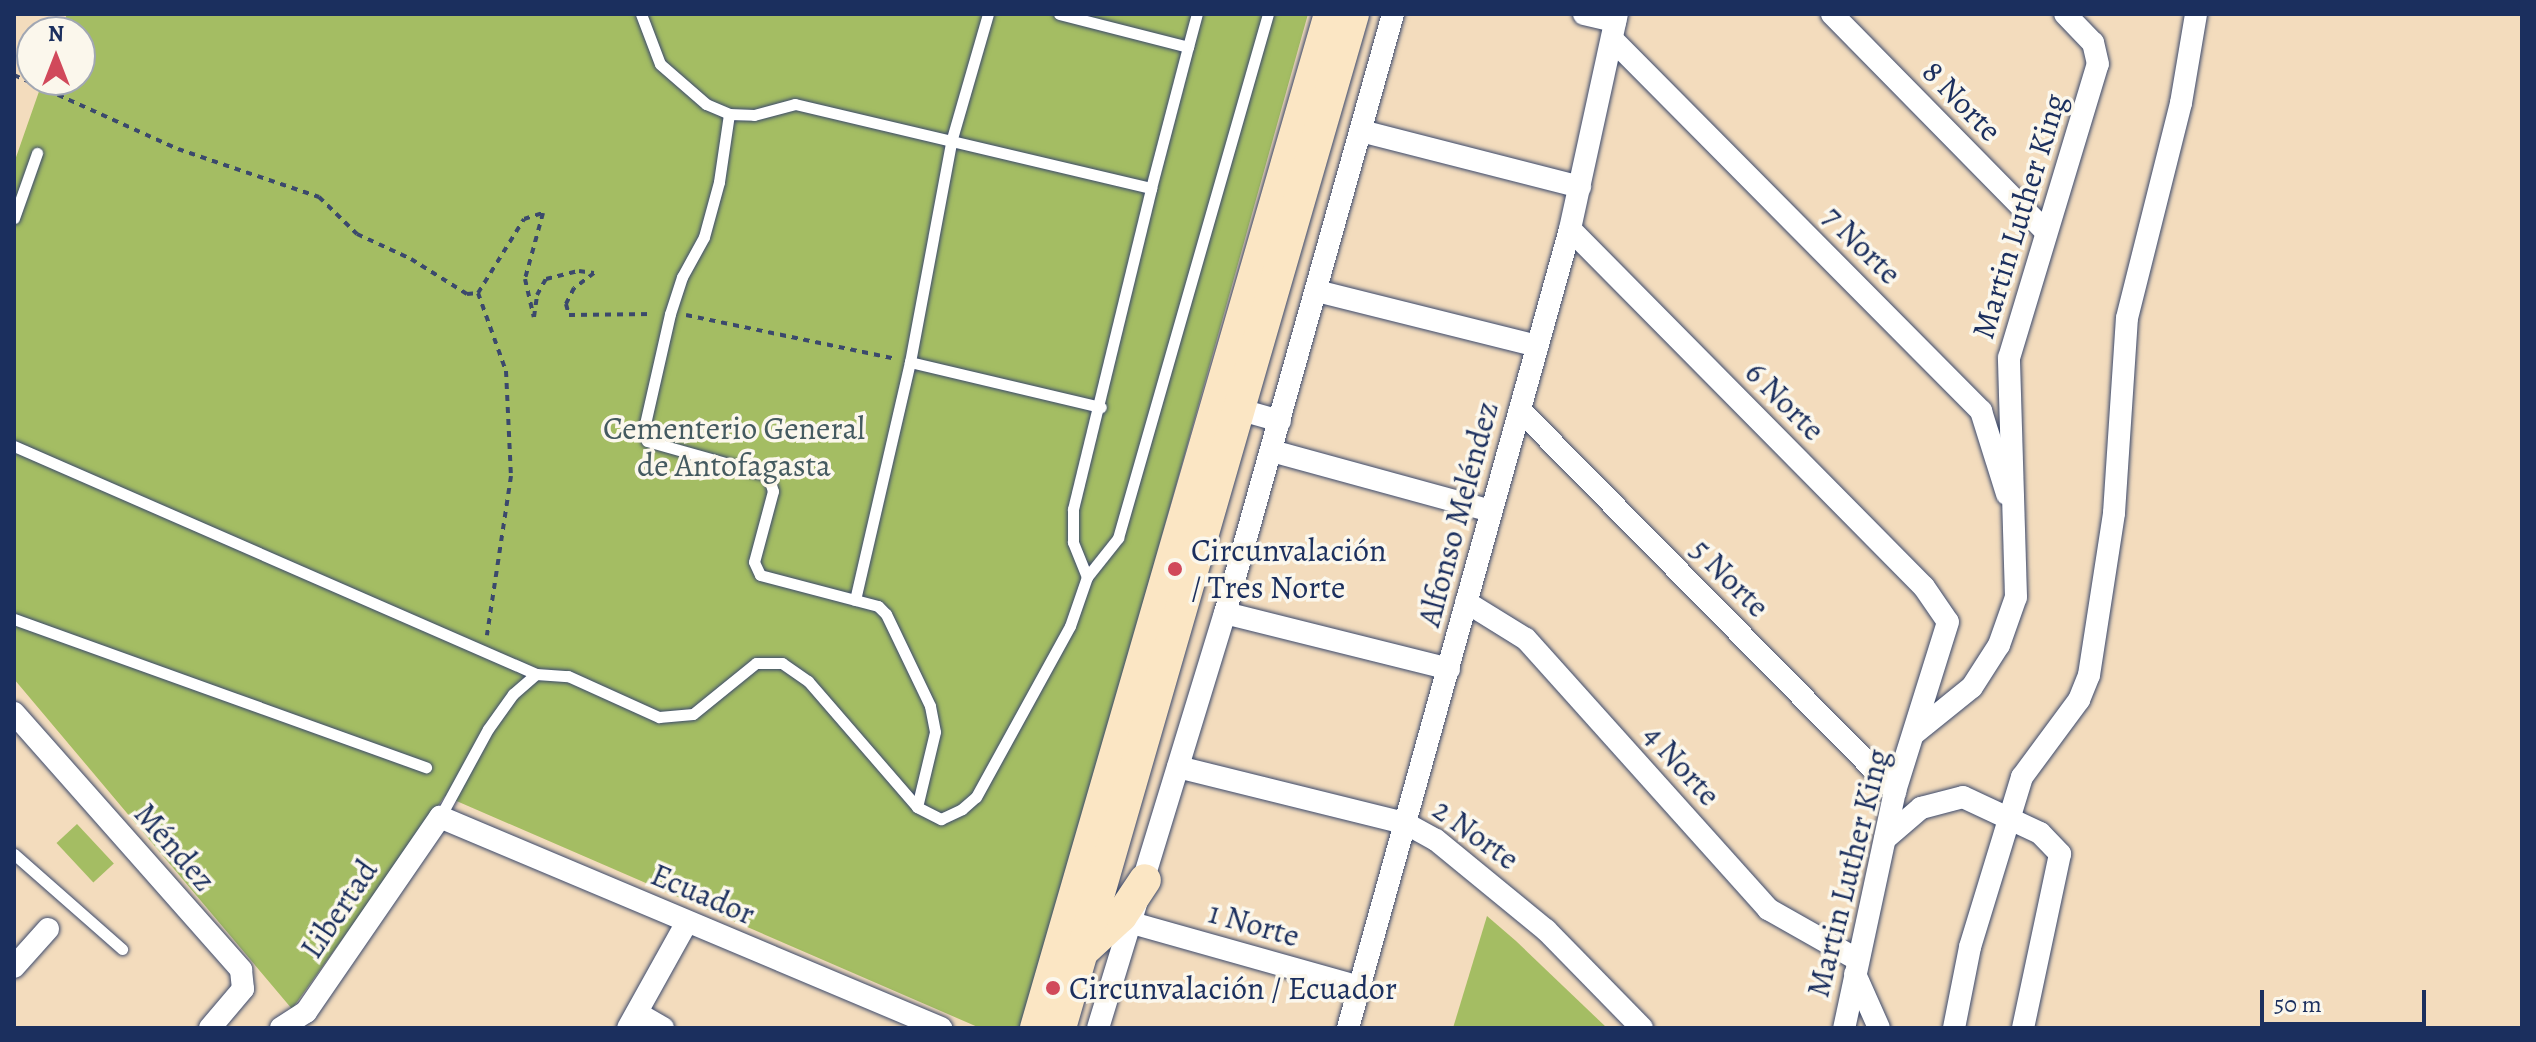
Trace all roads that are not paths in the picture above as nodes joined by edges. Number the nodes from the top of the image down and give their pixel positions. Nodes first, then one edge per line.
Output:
1 (641, 14) edge
2 (988, 14) edge
3 (1059, 14) edge
4 (1197, 14) edge
5 (1268, 14) edge
6 (1330, 14) edge
7 (1353, 14) edge
8 (1393, 14) edge
9 (1584, 14) edge
10 (1832, 14) edge
11 (2065, 14) edge
12 (2196, 14) edge
13 (1615, 25) edge
14 (1188, 47) junction
15 (729, 114) junction
16 (1361, 131) junction
17 (951, 142) junction
18 (37, 153) dead end
19 (1580, 187) junction
20 (1151, 188) junction
21 (14, 218) edge
22 (1570, 229) junction
23 (2046, 232) junction
24 (1317, 291) junction
25 (1537, 346) junction
26 (910, 362) junction
27 (1227, 406) junction
28 (1101, 407) junction
29 (1520, 410) junction
30 (1280, 421) junction
31 (14, 446) edge
32 (1272, 451) junction
33 (1491, 511) junction
34 (2016, 525) junction
35 (1087, 577) junction
36 (855, 600) junction
37 (1466, 602) junction
38 (1225, 613) junction
39 (14, 619) edge
40 (1948, 622) joint
41 (1449, 669) junction
42 (536, 674) junction
43 (14, 713) edge
44 (1915, 733) junction
45 (426, 767) dead end
46 (1178, 767) junction
47 (1895, 791) junction
48 (917, 807) junction
49 (440, 817) junction
50 (2011, 817) junction
51 (1405, 823) junction
52 (1885, 839) junction
53 (14, 854) edge
54 (1145, 880) junction
55 (687, 922) junction
56 (1132, 923) junction
57 (48, 929) dead end
58 (122, 949) dead end
59 (1082, 952) junction
60 (14, 967) edge
61 (1857, 967) junction
62 (1359, 987) junction
63 (632, 1020) edge
64 (210, 1028) edge
65 (281, 1028) edge
66 (663, 1028) edge
67 (941, 1028) edge
68 (1036, 1028) edge
69 (1060, 1028) edge
70 (1098, 1028) edge
71 (1348, 1028) edge
72 (1642, 1028) edge
73 (1844, 1028) edge
74 (1879, 1028) edge
75 (1954, 1028) edge
76 (2023, 1028) edge

1 - 15 lane
2 - 17 lane
3 - 14 lane
4 - 14 lane
5 - 35 lane
6 - 27 main road
7 - 27 main road
8 - 16 street
9 - 13 street
10 - 23 street, 8 Norte
11 - 23 street, Martin Luther King
12 - 50 street
13 - 19 street, Alfonso Meléndez
13 - 34 street, 7 Norte
14 - 20 lane
15 - 17 lane
15 - 36 lane
16 - 19 street
16 - 24 street
17 - 20 lane
17 - 26 lane
18 - 21 lane
19 - 22 street, Alfonso Meléndez
20 - 28 lane
22 - 25 street, Alfonso Meléndez
22 - 40 street, 6 Norte
23 - 34 street, Martin Luther King
24 - 25 street
24 - 30 street
25 - 29 street, Alfonso Meléndez
26 - 28 lane
26 - 36 lane
27 - 30 street
27 - 59 main road
27 - 68 main road
28 - 35 lane
29 - 33 street, Alfonso Meléndez
29 - 47 street, 5 Norte
30 - 32 street
31 - 42 lane
32 - 33 street
32 - 38 street
33 - 37 street, Alfonso Meléndez
34 - 44 street, Martin Luther King
35 - 48 lane
36 - 48 lane
37 - 41 street, Alfonso Meléndez
37 - 61 street, 4 Norte
38 - 41 street
38 - 46 street
39 - 45 lane
40 - 44 street, Martin Luther King
41 - 51 street, Alfonso Meléndez
42 - 48 lane
42 - 49 lane
43 - 64 street, Méndez
44 - 47 street, Martin Luther King
46 - 51 street, 2 Norte
46 - 54 street
47 - 52 street, Martin Luther King
49 - 55 street, Ecuador
49 - 65 street, Libertad
50 - 52 street
50 - 75 street
50 - 76 street
51 - 62 street, Alfonso Meléndez
51 - 72 street, 2 Norte
52 - 61 street, Martin Luther King
53 - 58 lane
54 - 56 street
54 - 59 main road
55 - 63 street
55 - 67 street, Ecuador
56 - 62 street, 1 Norte
56 - 70 street
57 - 60 street
59 - 69 main road
61 - 73 street, Martin Luther King
61 - 74 street
62 - 71 street, Alfonso Meléndez
63 - 66 street

